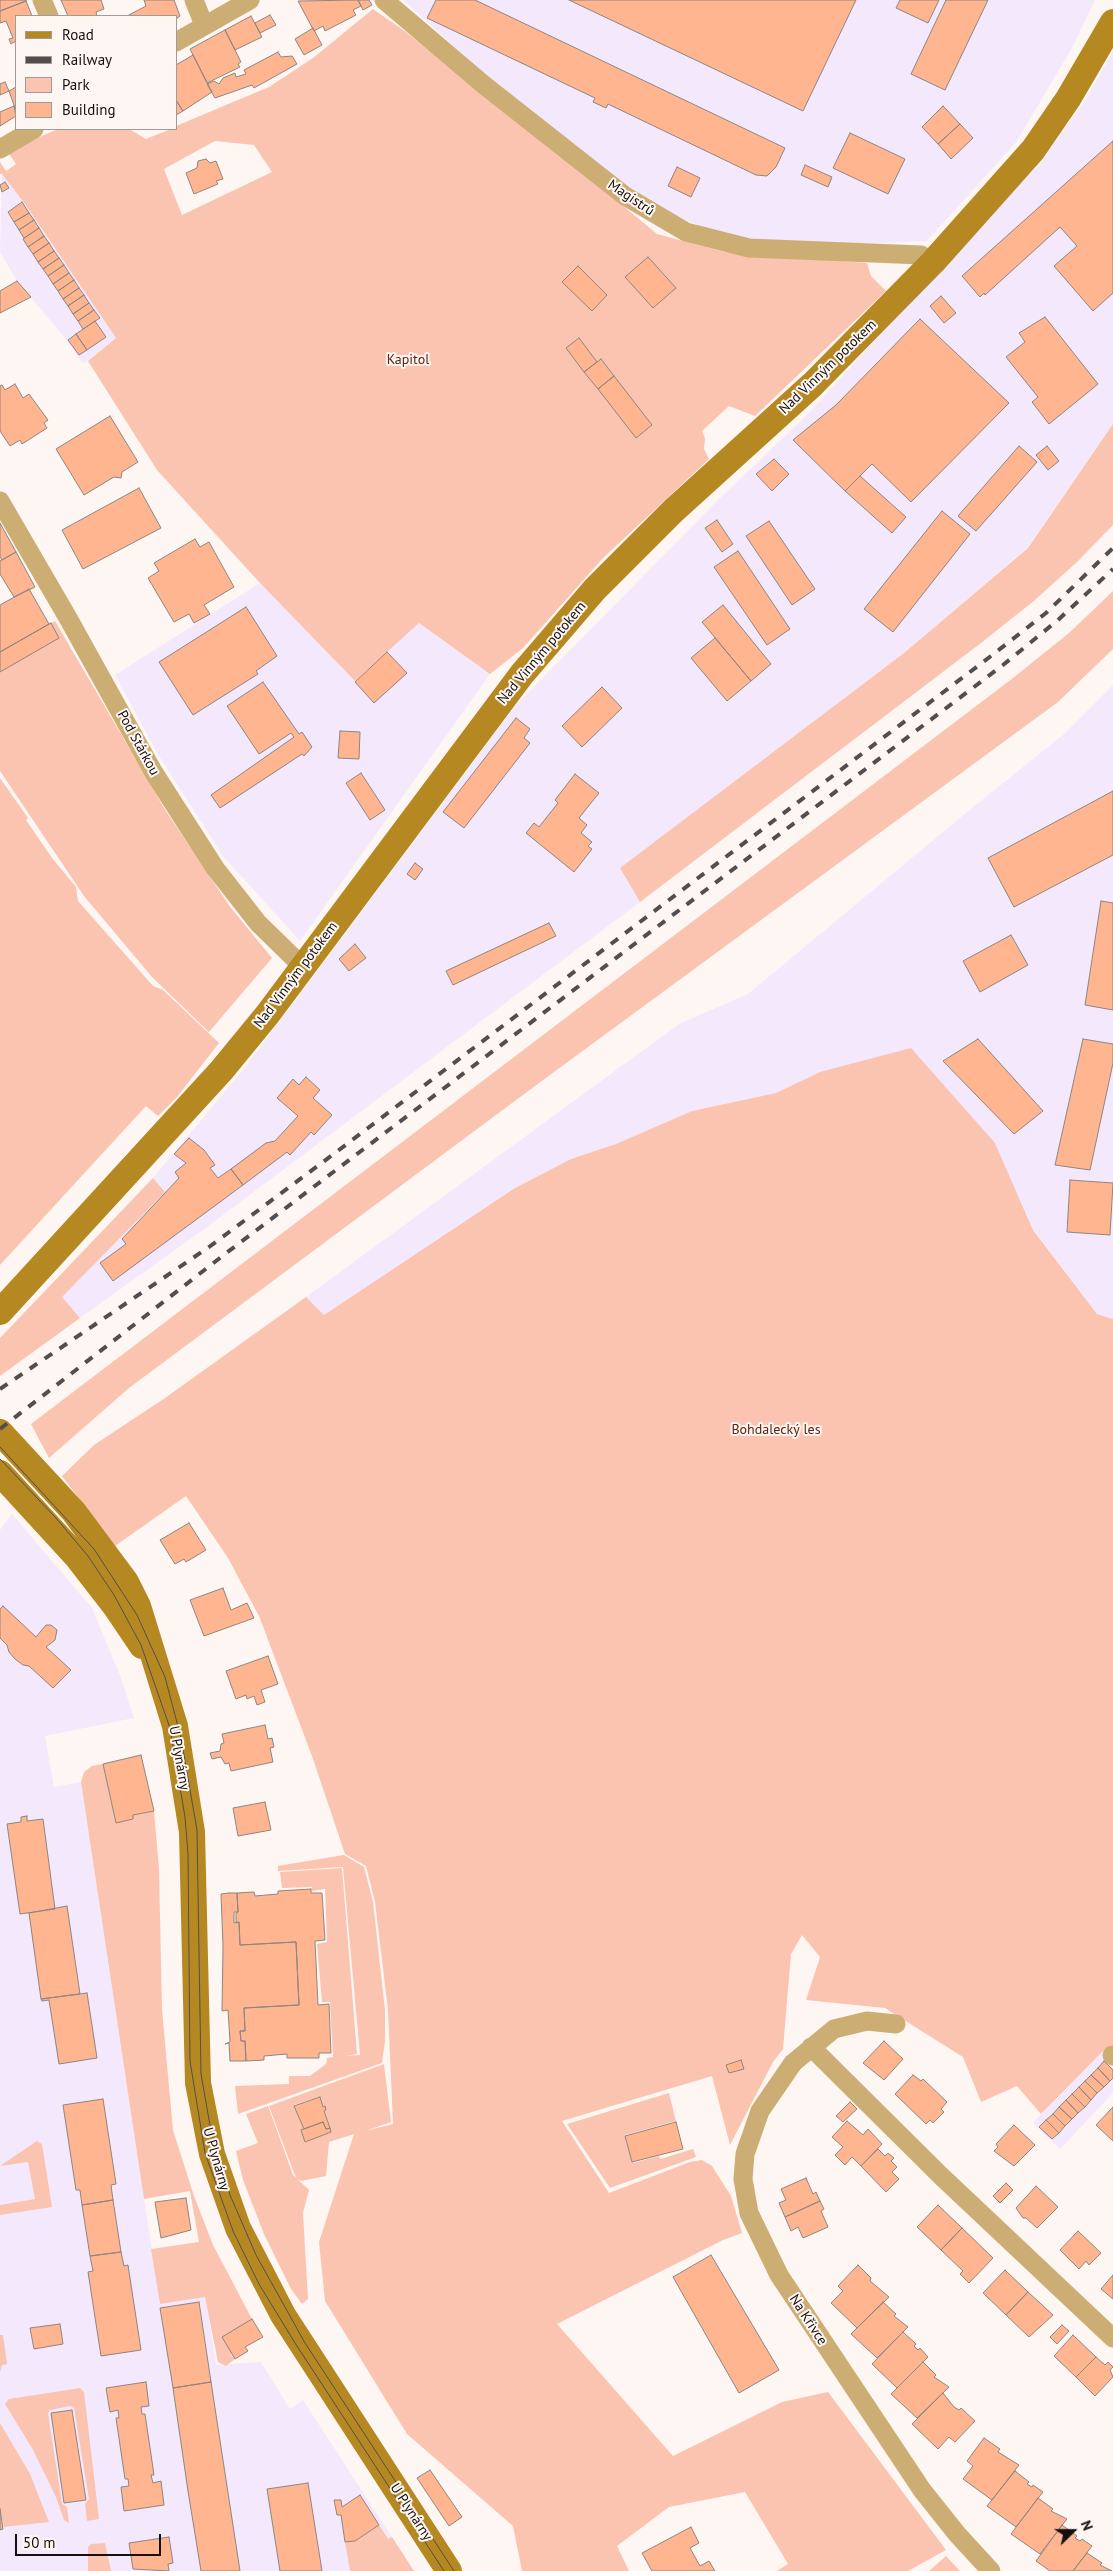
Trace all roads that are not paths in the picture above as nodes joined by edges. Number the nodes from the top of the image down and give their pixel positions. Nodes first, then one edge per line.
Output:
1 (42, 0) edge
2 (194, 0) edge
3 (250, 0) edge
4 (384, 0) edge
5 (49, 15) edge
6 (1113, 22) edge
7 (204, 25) junction
8 (178, 41) edge
9 (32, 130) edge
10 (0, 149) edge
11 (933, 262) junction
12 (0, 501) edge
13 (302, 966) junction
14 (0, 1312) edge
15 (0, 1432) edge
16 (0, 1473) edge
17 (163, 1690) junction
18 (896, 2024) dead end
19 (812, 2047) junction
20 (1113, 2338) edge
21 (449, 2571) edge
22 (991, 2571) edge

1 - 5 street
2 - 7 street
3 - 7 street
4 - 11 street, Magistrů
6 - 11 street, Nad Vinným potokem
7 - 8 street
9 - 10 street
11 - 13 street, Nad Vinným potokem
12 - 13 street, Pod Stárkou
13 - 14 street, Nad Vinným potokem
15 - 17 street, U Plynárny
16 - 17 street, U Plynárny
17 - 21 street, U Plynárny
18 - 19 street, Na Křivce
19 - 20 street
19 - 22 street, Na Křivce

